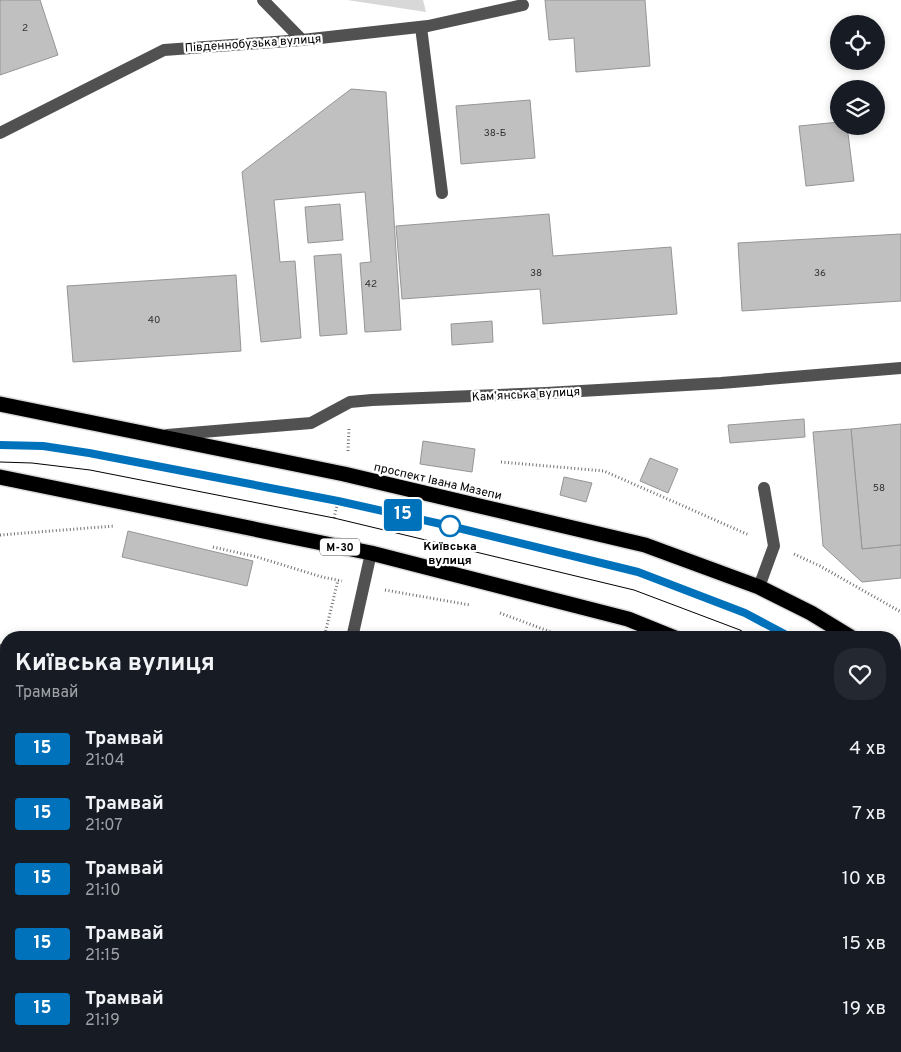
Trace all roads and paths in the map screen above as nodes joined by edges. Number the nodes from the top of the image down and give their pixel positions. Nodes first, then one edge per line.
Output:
1 (264, 0) edge
2 (523, 5) dead end
3 (421, 27) junction
4 (302, 40) junction
5 (0, 133) edge
6 (442, 193) dead end
7 (901, 368) edge
8 (0, 404) edge
9 (157, 436) junction
10 (501, 462) dead end
11 (0, 477) edge
12 (764, 488) dead end
13 (118, 526) dead end
14 (0, 535) edge
15 (774, 546) junction
16 (210, 547) dead end
17 (371, 553) junction
18 (338, 580) junction
19 (365, 586) junction
20 (759, 587) junction
21 (479, 607) dead end
22 (497, 612) dead end
23 (901, 612) edge
24 (326, 631) edge
25 (354, 631) edge
26 (548, 631) edge
27 (658, 631) edge
28 (841, 631) edge

1 - 4 street
2 - 3 street, Південнобузька вулиця
3 - 4 street, Південнобузька вулиця
3 - 6 street
4 - 5 street, Південнобузька вулиця
7 - 9 street, Камʼянська вулиця
8 - 9 highway, проспект Івана Мазепи
9 - 20 highway, проспект Івана Мазепи
10 - 15 path
11 - 17 highway, М-30
12 - 15 street
13 - 14 path
15 - 20 street
15 - 23 path
16 - 18 path
17 - 19 street
17 - 27 highway, М-30
18 - 19 path
18 - 24 path
19 - 21 path
19 - 25 street
20 - 28 highway, проспект Івана Мазепи
22 - 26 path

